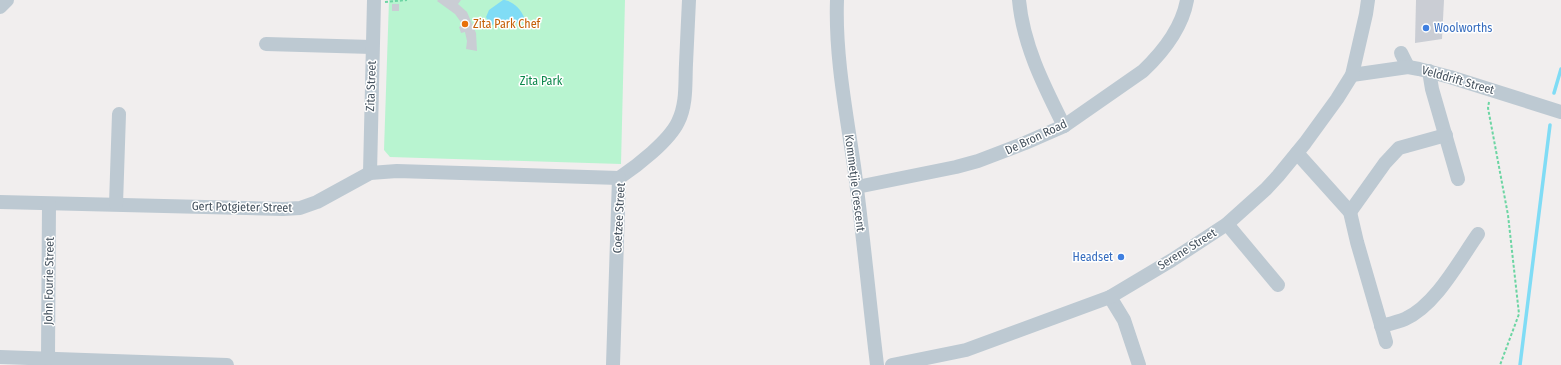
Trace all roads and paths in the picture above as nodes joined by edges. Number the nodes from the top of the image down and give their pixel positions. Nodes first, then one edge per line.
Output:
1 (7, 0) edge
2 (374, 0) edge
3 (407, 0) edge
4 (689, 0) edge
5 (837, 0) edge
6 (1019, 0) edge
7 (1187, 0) edge
8 (1368, 0) edge
9 (389, 2) dead end
10 (0, 7) edge
11 (266, 44) dead end
12 (372, 47) junction
13 (1401, 53) dead end
14 (1408, 67) junction
15 (1429, 71) junction
16 (1352, 75) junction
17 (1491, 90) junction
18 (1561, 112) edge
19 (119, 114) dead end
20 (1064, 126) junction
21 (1446, 135) junction
22 (1297, 154) junction
23 (370, 173) junction
24 (619, 178) junction
25 (1458, 179) dead end
26 (856, 187) junction
27 (0, 202) edge
28 (49, 204) junction
29 (116, 204) junction
30 (1350, 212) junction
31 (1227, 224) junction
32 (1478, 234) dead end
33 (1278, 285) dead end
34 (1110, 297) junction
35 (1381, 326) junction
36 (1386, 342) dead end
37 (0, 357) edge
38 (48, 358) junction
39 (227, 365) edge
40 (613, 365) edge
41 (877, 365) edge
42 (892, 365) edge
43 (1139, 365) edge
44 (1500, 365) edge

1 - 10 street
2 - 12 street, Zita Street
3 - 9 path
4 - 24 street, Coetzee Street
5 - 26 street, Kommetjie Crescent
6 - 20 street
7 - 20 street, De Bron Road
8 - 16 street, Serene Street
11 - 12 street
12 - 23 street, Zita Street
13 - 14 street
14 - 15 street, Velddrift Street
14 - 16 street, Velddrift Street
15 - 17 street, Velddrift Street
15 - 21 street
16 - 22 street, Serene Street
17 - 18 street, Velddrift Street
17 - 44 path
19 - 29 street
20 - 26 street, De Bron Road
21 - 25 street
21 - 30 street
22 - 30 street
22 - 31 street, Serene Street
23 - 24 street, Gert Potgieter Street
23 - 29 street, Gert Potgieter Street
24 - 40 street, Coetzee Street
26 - 41 street, Kommetjie Crescent
27 - 28 street, Gert Potgieter Street
28 - 29 street, Gert Potgieter Street
28 - 38 street, John Fourie Street
30 - 35 street
31 - 33 street
31 - 34 street, Serene Street
32 - 35 street
34 - 42 street, Serene Street
34 - 43 street
35 - 36 street
37 - 38 street
38 - 39 street

